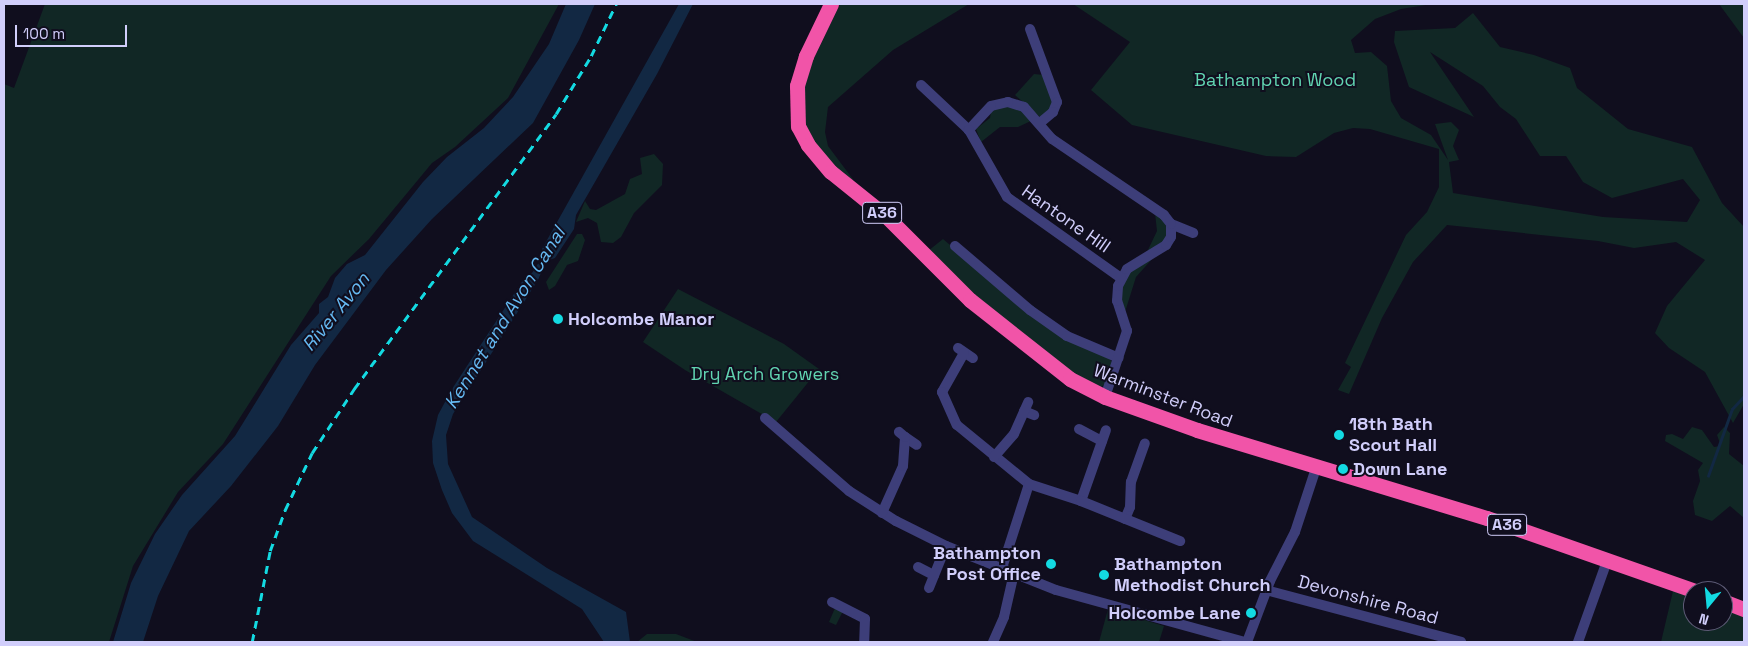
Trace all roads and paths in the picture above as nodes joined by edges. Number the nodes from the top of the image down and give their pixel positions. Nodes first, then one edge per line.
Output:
1 (831, 4) edge
2 (1030, 29) dead end
3 (921, 85) dead end
4 (1040, 123) junction
5 (968, 130) junction
6 (1171, 224) junction
7 (1193, 233) dead end
8 (956, 246) dead end
9 (1121, 278) junction
10 (965, 353) dead end
11 (1119, 358) junction
12 (1104, 397) junction
13 (1034, 415) dead end
14 (765, 418) dead end
15 (1079, 429) dead end
16 (1106, 430) dead end
17 (1102, 441) junction
18 (1145, 444) dead end
19 (917, 445) dead end
20 (994, 457) junction
21 (1316, 468) junction
22 (1030, 484) junction
23 (1081, 501) junction
24 (882, 513) junction
25 (1125, 518) junction
26 (1175, 536) dead end
27 (946, 546) junction
28 (1608, 561) junction
29 (918, 567) dead end
30 (1002, 568) junction
31 (1014, 573) junction
32 (934, 575) junction
33 (1683, 587) edge
34 (929, 588) dead end
35 (1266, 590) junction
36 (832, 602) dead end
37 (864, 642) edge
38 (993, 642) edge
39 (1246, 642) edge
40 (1461, 642) edge
41 (1578, 642) edge

1 - 12 highway, Warminster Road / A36
2 - 4 street
3 - 5 street, Hantone Hill
4 - 5 street
4 - 6 street
5 - 9 street, Hantone Hill
6 - 7 street
6 - 9 street
8 - 11 street
9 - 11 street
10 - 20 street
11 - 12 street
12 - 21 highway, Warminster Road / A36
13 - 20 street
14 - 24 street
15 - 17 street
16 - 17 street
17 - 23 street
18 - 25 street
19 - 24 street
20 - 22 street
21 - 28 highway, Warminster Road / A36
21 - 35 street
22 - 23 street
22 - 30 street
23 - 25 street
24 - 27 street
25 - 26 street
27 - 30 street
27 - 32 street
28 - 33 highway, Warminster Road / A36
28 - 41 street
29 - 32 street
30 - 31 street
31 - 38 street
31 - 39 street
32 - 34 street
35 - 39 street
35 - 40 street, Devonshire Road
36 - 37 street

